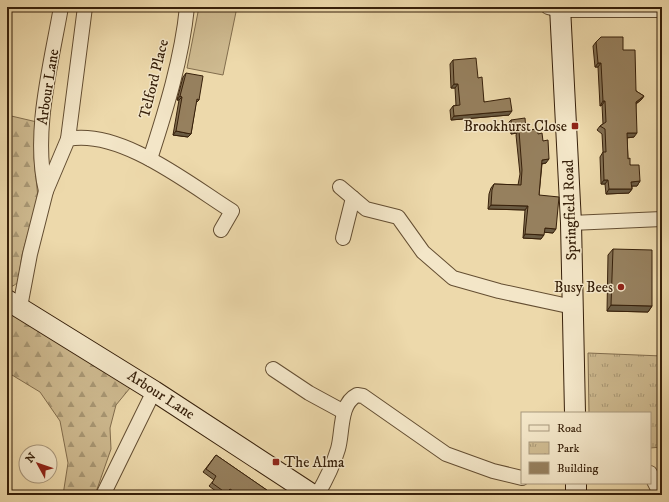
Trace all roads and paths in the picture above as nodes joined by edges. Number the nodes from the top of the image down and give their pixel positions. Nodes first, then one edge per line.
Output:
1 (61, 7) edge
2 (85, 7) edge
3 (187, 7) edge
4 (556, 8) edge
5 (662, 10) edge
6 (68, 139) junction
7 (150, 158) junction
8 (340, 186) dead end
9 (46, 191) junction
10 (353, 198) junction
11 (662, 219) edge
12 (571, 223) junction
13 (221, 230) dead end
14 (343, 238) dead end
15 (14, 303) edge
16 (573, 307) junction
17 (273, 369) dead end
18 (154, 391) junction
19 (344, 412) junction
20 (575, 412) edge
21 (651, 475) edge
22 (521, 478) edge
23 (576, 484) edge
24 (103, 495) edge
25 (313, 495) edge
26 (317, 495) edge
27 (576, 495) edge
28 (658, 495) edge

1 - 9 street, Arbour Lane
2 - 6 street
3 - 7 street, Telford Place
4 - 5 street
4 - 12 main road, Springfield Road
6 - 7 street
6 - 9 street
7 - 13 street
8 - 10 street
9 - 15 street
10 - 14 street
10 - 16 street
11 - 12 street
12 - 16 main road, Springfield Road
15 - 18 main road, Arbour Lane
16 - 20 main road, Springfield Road
17 - 19 street
18 - 24 street
18 - 25 main road, Arbour Lane
19 - 22 street
19 - 26 street
21 - 28 street
23 - 27 main road

